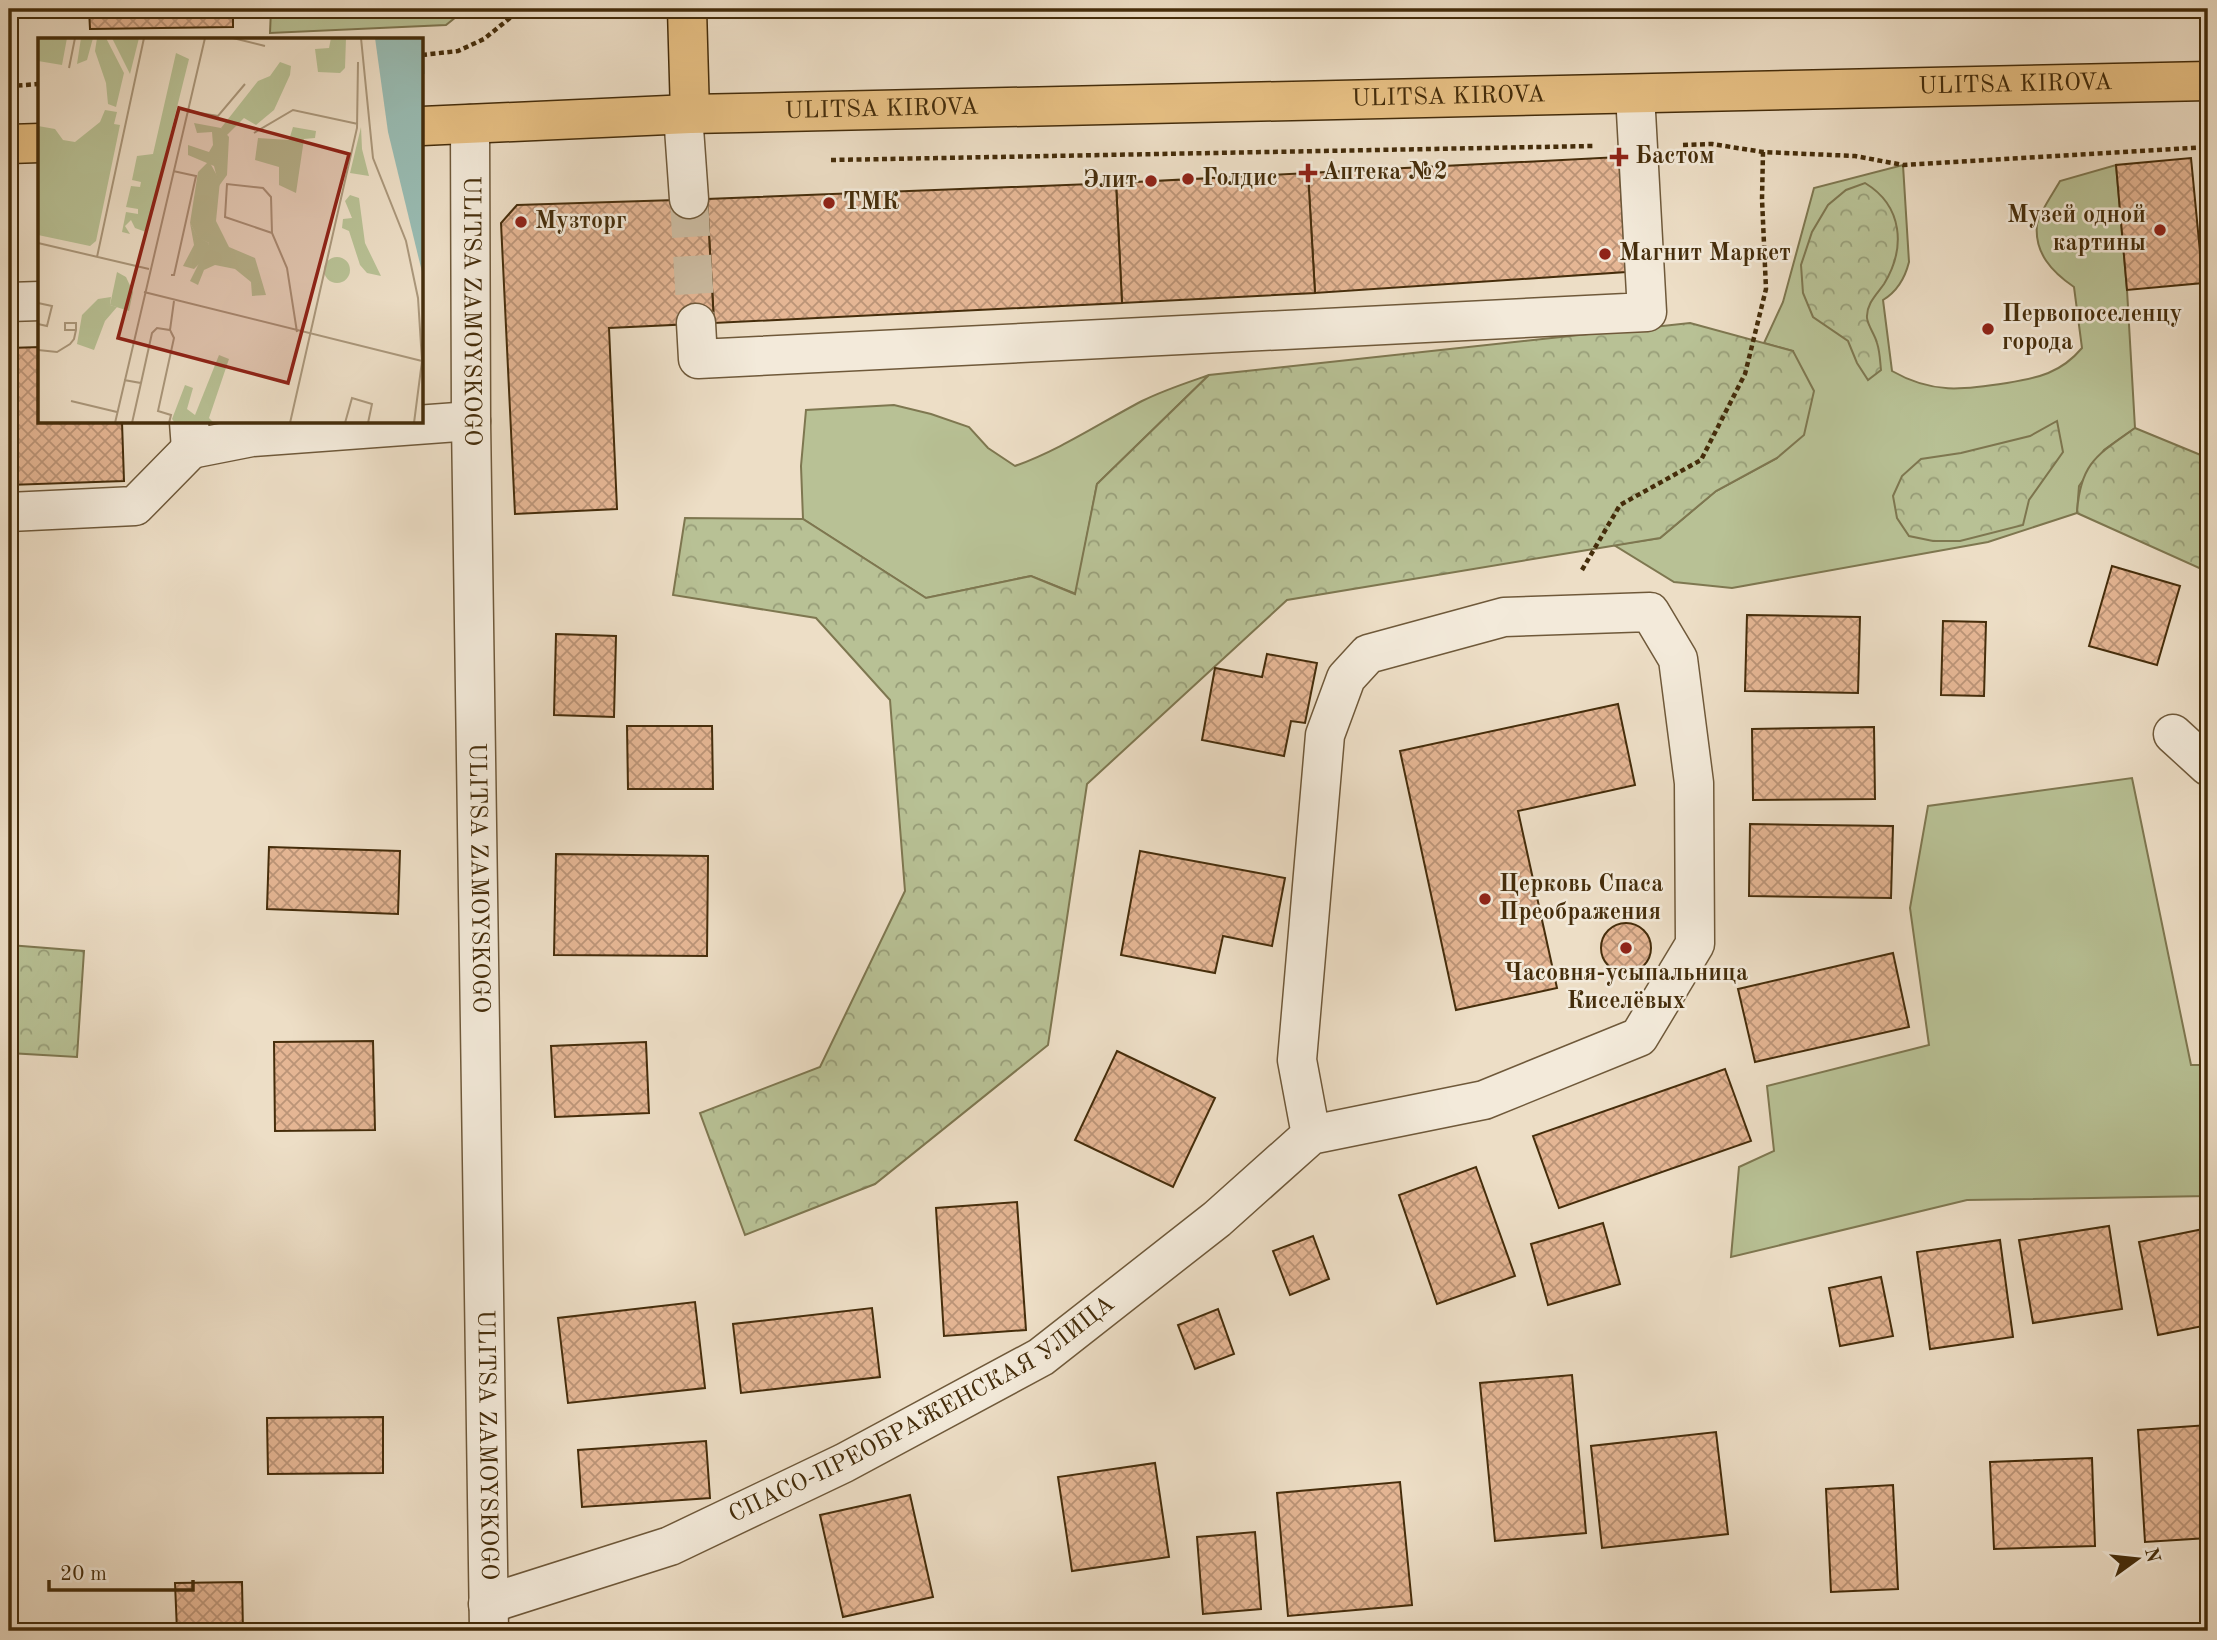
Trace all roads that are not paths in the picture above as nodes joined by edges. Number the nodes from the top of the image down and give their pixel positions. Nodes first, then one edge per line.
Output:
1 (687, 9) edge
2 (2208, 81) edge
3 (1635, 94) junction
4 (687, 114) junction
5 (470, 124) junction
6 (424, 126) edge
7 (38, 143) edge
8 (9, 144) edge
9 (688, 199) tunnel mouth
10 (38, 301) edge
11 (9, 302) edge
12 (696, 323) tunnel mouth
13 (471, 421) junction
14 (190, 435) edge
15 (9, 512) edge
16 (2173, 734) dead end
17 (2208, 766) edge
18 (1311, 1135) junction
19 (488, 1617) edge

1 - 4 main road
2 - 3 main road, ULITSA KIROVA
3 - 4 main road, ULITSA KIROVA
3 - 12 street
4 - 5 main road, ULITSA KIROVA
4 - 9 street
5 - 6 main road, ULITSA KIROVA
5 - 13 street, ULITSA ZAMOYSKOGO
7 - 8 main road
10 - 11 street
13 - 14 street
13 - 19 street, ULITSA ZAMOYSKOGO
14 - 15 street
16 - 17 street
18 - 18 street
18 - 19 street, СПАСО-ПРЕОБРАЖЕНСКАЯ УЛИЦА

